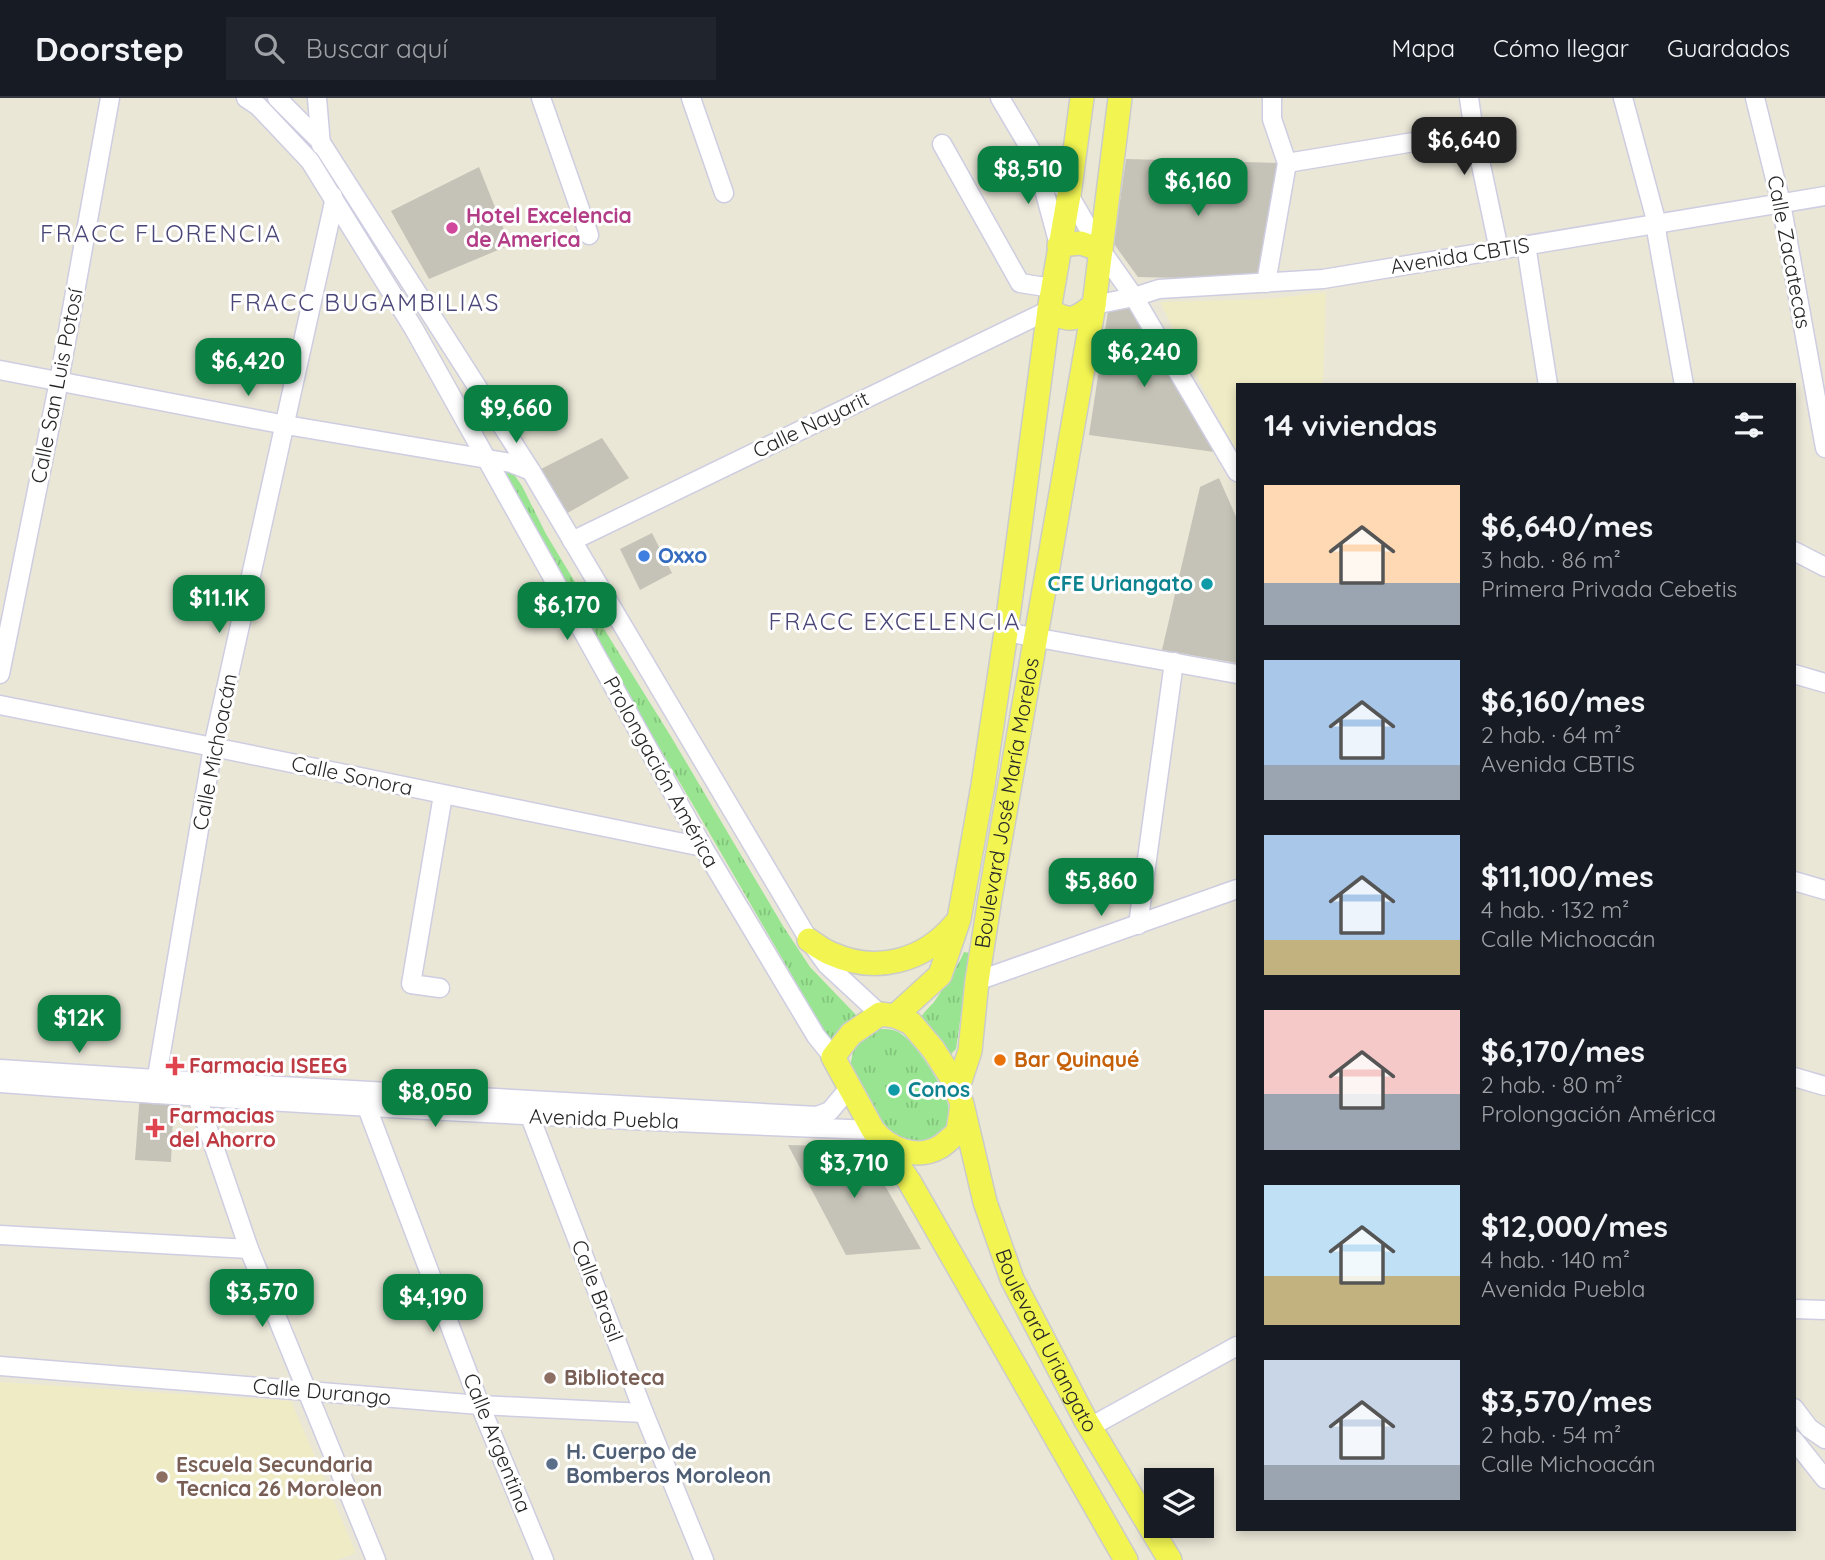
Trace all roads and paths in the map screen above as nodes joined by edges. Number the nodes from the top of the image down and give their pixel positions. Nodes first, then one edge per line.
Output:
1 (110, 98) edge
2 (246, 98) edge
3 (277, 98) edge
4 (317, 98) edge
5 (541, 98) edge
6 (691, 98) edge
7 (1000, 98) edge
8 (1082, 98) edge
9 (1120, 98) edge
10 (1272, 98) edge
11 (1469, 98) edge
12 (1623, 98) edge
13 (1755, 98) edge
14 (1474, 132) junction
15 (320, 141) junction
16 (942, 144) dead end
17 (1035, 157) junction
18 (1287, 163) junction
19 (724, 193) dead end
20 (1069, 194) junction
21 (1825, 196) edge
22 (334, 202) junction
23 (1781, 203) junction
24 (1657, 223) junction
25 (589, 235) dead end
26 (1059, 245) junction
27 (1526, 245) junction
28 (1101, 250) junction
29 (1499, 250) junction
30 (1266, 283) junction
31 (1134, 297) junction
32 (1050, 299) junction
33 (1094, 306) junction
34 (0, 370) edge
35 (59, 381) junction
36 (1548, 383) edge
37 (1684, 383) edge
38 (286, 425) junction
39 (1823, 427) edge
40 (1825, 448) edge
41 (489, 461) junction
42 (1236, 470) edge
43 (531, 471) junction
44 (572, 541) junction
45 (1796, 552) edge
46 (1825, 567) edge
47 (1006, 632) junction
48 (1036, 636) junction
49 (1174, 662) junction
50 (0, 674) edge
51 (1236, 674) edge
52 (1796, 675) edge
53 (1825, 683) edge
54 (0, 705) edge
55 (214, 747) junction
56 (443, 795) junction
57 (703, 847) junction
58 (1796, 882) edge
59 (1236, 889) edge
60 (1825, 890) edge
61 (959, 919) junction
62 (1139, 925) junction
63 (808, 940) junction
64 (977, 981) junction
65 (440, 988) dead end
66 (888, 1015) junction
67 (833, 1057) junction
68 (0, 1069) edge
69 (1796, 1078) edge
70 (0, 1083) edge
71 (1825, 1086) edge
72 (155, 1087) junction
73 (849, 1088) junction
74 (195, 1089) junction
75 (960, 1097) junction
76 (363, 1098) junction
77 (527, 1108) junction
78 (877, 1135) junction
79 (0, 1235) edge
80 (249, 1249) junction
81 (1796, 1309) edge
82 (1825, 1310) edge
83 (1236, 1347) edge
84 (0, 1366) edge
85 (308, 1390) junction
86 (480, 1405) junction
87 (1796, 1411) edge
88 (644, 1413) junction
89 (1090, 1427) junction
90 (1825, 1439) edge
91 (1796, 1443) edge
92 (1825, 1479) edge
93 (369, 1558) edge
94 (544, 1560) edge
95 (704, 1560) edge
96 (1126, 1560) edge
97 (1170, 1560) edge

1 - 35 street, Calle San Luis Potosí
2 - 22 street, Prolongación América
3 - 15 street, Prolongación América
4 - 15 street, Calle Michoacán
5 - 25 street
6 - 19 street
7 - 17 street
8 - 20 main road, Boulevard José María Morelos
9 - 28 main road, Boulevard José María Morelos
10 - 18 street
11 - 14 street
12 - 24 street
13 - 23 street, Calle Zacatecas
14 - 18 street
14 - 29 street
15 - 22 street, Calle Michoacán
15 - 43 street, Prolongación América
16 - 32 street
17 - 20 street
17 - 26 street
18 - 30 street
20 - 26 main road, Boulevard José María Morelos
20 - 28 street
21 - 23 street, Avenida CBTIS
22 - 38 street, Calle Michoacán
22 - 41 street, Prolongación América
23 - 24 street, Avenida CBTIS
23 - 39 street, Calle Zacatecas
24 - 27 street, Avenida CBTIS
24 - 37 street
26 - 28 main road
26 - 32 main road, Boulevard José María Morelos
27 - 29 street, Avenida CBTIS
27 - 36 street
28 - 31 street
28 - 33 main road, Boulevard José María Morelos
29 - 30 street, Avenida CBTIS
30 - 31 street, Avenida CBTIS
31 - 33 street, Avenida CBTIS
31 - 42 street
32 - 33 main road
32 - 44 street, Calle Nayarit
32 - 47 main road, Boulevard José María Morelos
33 - 48 main road, Boulevard José María Morelos
34 - 35 street
35 - 38 street
35 - 50 street, Calle San Luis Potosí
38 - 41 street
38 - 55 street, Calle Michoacán
39 - 40 street, Calle Zacatecas
41 - 43 street
41 - 57 street, Prolongación América
43 - 44 street, Prolongación América
44 - 63 street, Prolongación América
45 - 46 street
47 - 48 street
47 - 61 main road, Boulevard José María Morelos
48 - 49 street
48 - 64 main road, Boulevard José María Morelos
49 - 51 street
49 - 62 street
52 - 53 street
54 - 55 street, Calle Sonora
55 - 56 street, Calle Sonora
55 - 72 street, Calle Michoacán
56 - 57 street, Calle Sonora
56 - 65 street
57 - 67 street, Prolongación América
58 - 60 street
59 - 62 street
61 - 63 main road
61 - 66 main road, Boulevard José María Morelos
62 - 64 street
63 - 66 street, Prolongación América
64 - 75 main road, Boulevard José María Morelos
66 - 67 main road
66 - 75 main road
67 - 73 main road
68 - 72 street, Avenida Puebla
69 - 71 street
70 - 72 street, Avenida Puebla
72 - 74 street, Avenida Puebla
73 - 77 street, Avenida Puebla
73 - 78 main road
74 - 76 street, Avenida Puebla
74 - 80 street
75 - 78 main road
75 - 89 main road, Boulevard Uriangato
76 - 77 street, Avenida Puebla
76 - 86 street, Calle Argentina
77 - 78 street, Avenida Puebla
77 - 88 street, Calle Brasil
78 - 96 main road, Boulevard Uriangato
79 - 80 street
80 - 85 street
81 - 82 street
83 - 89 street
84 - 85 street, Calle Durango
85 - 86 street, Calle Durango
85 - 93 street
86 - 88 street, Calle Durango
86 - 94 street, Calle Argentina
87 - 90 street
88 - 95 street, Calle Brasil
89 - 97 main road, Boulevard Uriangato
91 - 92 street

